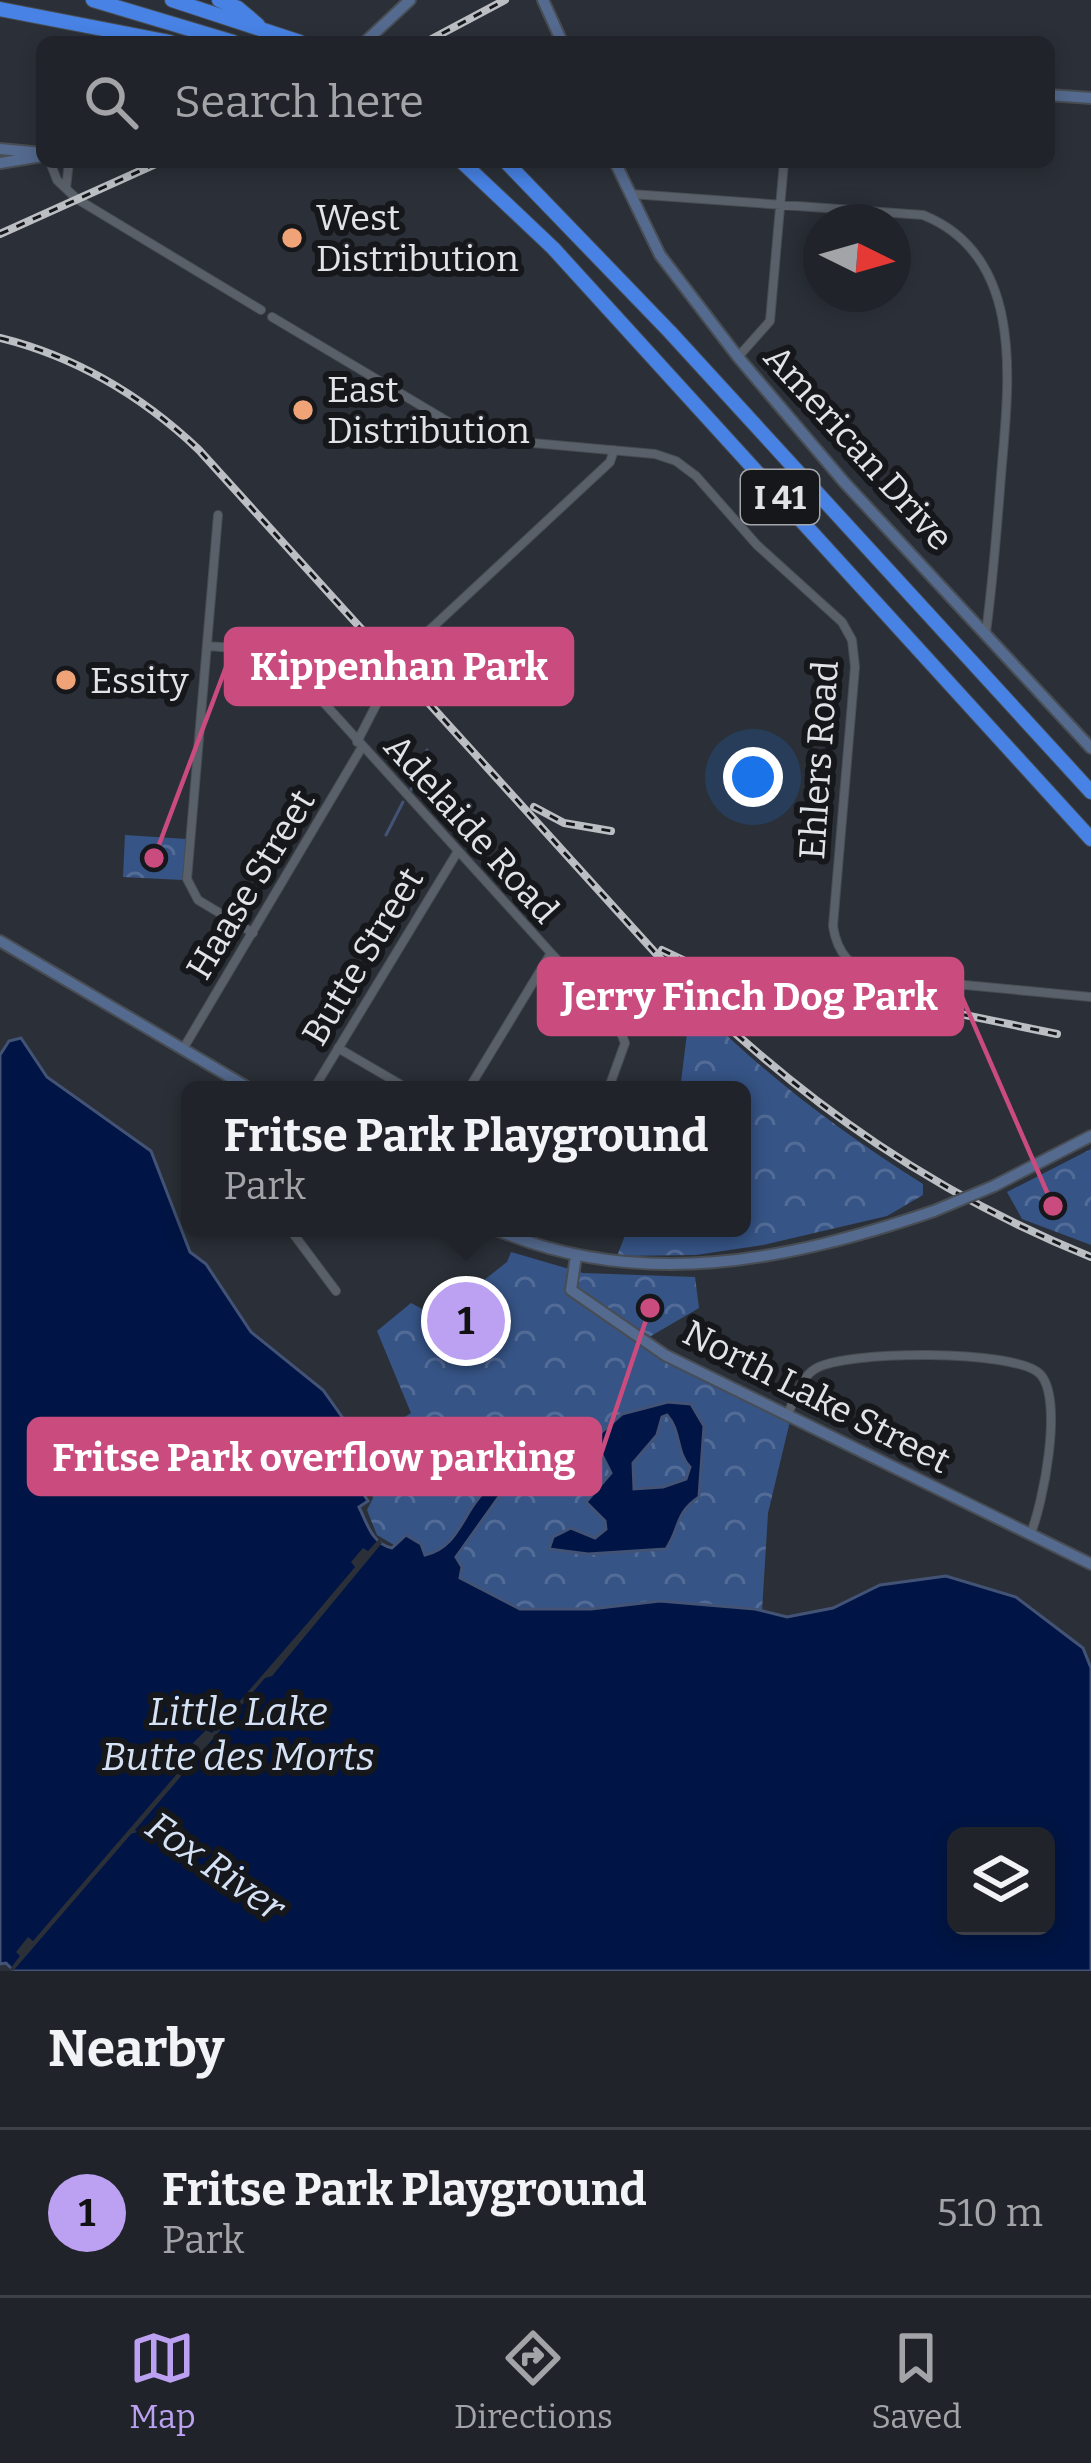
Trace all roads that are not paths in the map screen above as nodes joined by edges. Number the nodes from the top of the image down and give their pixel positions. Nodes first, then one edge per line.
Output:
1 (93, 0) edge
2 (172, 0) edge
3 (219, 0) edge
4 (410, 0) edge
5 (543, 0) edge
6 (0, 9) edge
7 (262, 28) junction
8 (139, 36) edge
9 (212, 36) edge
10 (284, 36) edge
11 (371, 36) edge
12 (559, 36) edge
13 (1055, 95) edge
14 (1091, 98) edge
15 (0, 149) edge
16 (36, 153) edge
17 (36, 155) edge
18 (0, 163) edge
19 (53, 168) edge
20 (68, 168) edge
21 (468, 168) edge
22 (512, 168) edge
23 (618, 168) edge
24 (783, 168) edge
25 (65, 189) junction
26 (629, 194) junction
27 (780, 202) junction
28 (261, 310) dead end
29 (272, 317) dead end
30 (738, 357) junction
31 (614, 450) junction
32 (218, 515) dead end
33 (986, 632) junction
34 (207, 646) junction
35 (407, 651) dead end
36 (390, 678) dead end
37 (359, 744) junction
38 (1091, 748) edge
39 (1091, 792) edge
40 (1091, 839) edge
41 (458, 851) junction
42 (253, 932) junction
43 (0, 941) edge
44 (550, 953) junction
45 (1091, 997) edge
46 (338, 1048) junction
47 (183, 1049) junction
48 (237, 1081) edge
49 (318, 1081) edge
50 (395, 1081) edge
51 (473, 1081) edge
52 (611, 1081) edge
53 (1091, 1136) edge
54 (296, 1237) edge
55 (519, 1237) edge
56 (577, 1256) junction
57 (336, 1291) dead end
58 (787, 1416) junction
59 (1030, 1534) junction
60 (1091, 1564) edge

1 - 9 highway
2 - 7 highway
3 - 7 highway
4 - 11 street
5 - 12 street
6 - 8 highway
7 - 10 highway
13 - 14 street
15 - 16 street
17 - 18 street
19 - 25 street
20 - 25 street
21 - 40 highway, I 41
22 - 39 highway, I 41
23 - 26 street, American Drive
24 - 27 street
25 - 28 street
26 - 27 street
26 - 30 street, American Drive
27 - 30 street
27 - 33 street
29 - 31 street, Ehlers Road
30 - 33 street, American Drive
31 - 35 street
31 - 45 street, Ehlers Road
32 - 34 street
33 - 38 street, American Drive
34 - 37 street, Adelaide Road
34 - 42 street
36 - 37 street, Haase Street
37 - 41 street, Adelaide Road
37 - 42 street, Haase Street
41 - 44 street, Adelaide Road
41 - 46 street, Butte Street
42 - 47 street, Haase Street
43 - 47 street
44 - 51 street
44 - 52 street, Adelaide Road
46 - 49 street, Butte Street
46 - 50 street
47 - 48 street
53 - 56 street, bridge
54 - 57 street
55 - 56 street
56 - 58 street, North Lake Street
58 - 59 street, North Lake Street
58 - 59 street
59 - 60 street, North Lake Street

